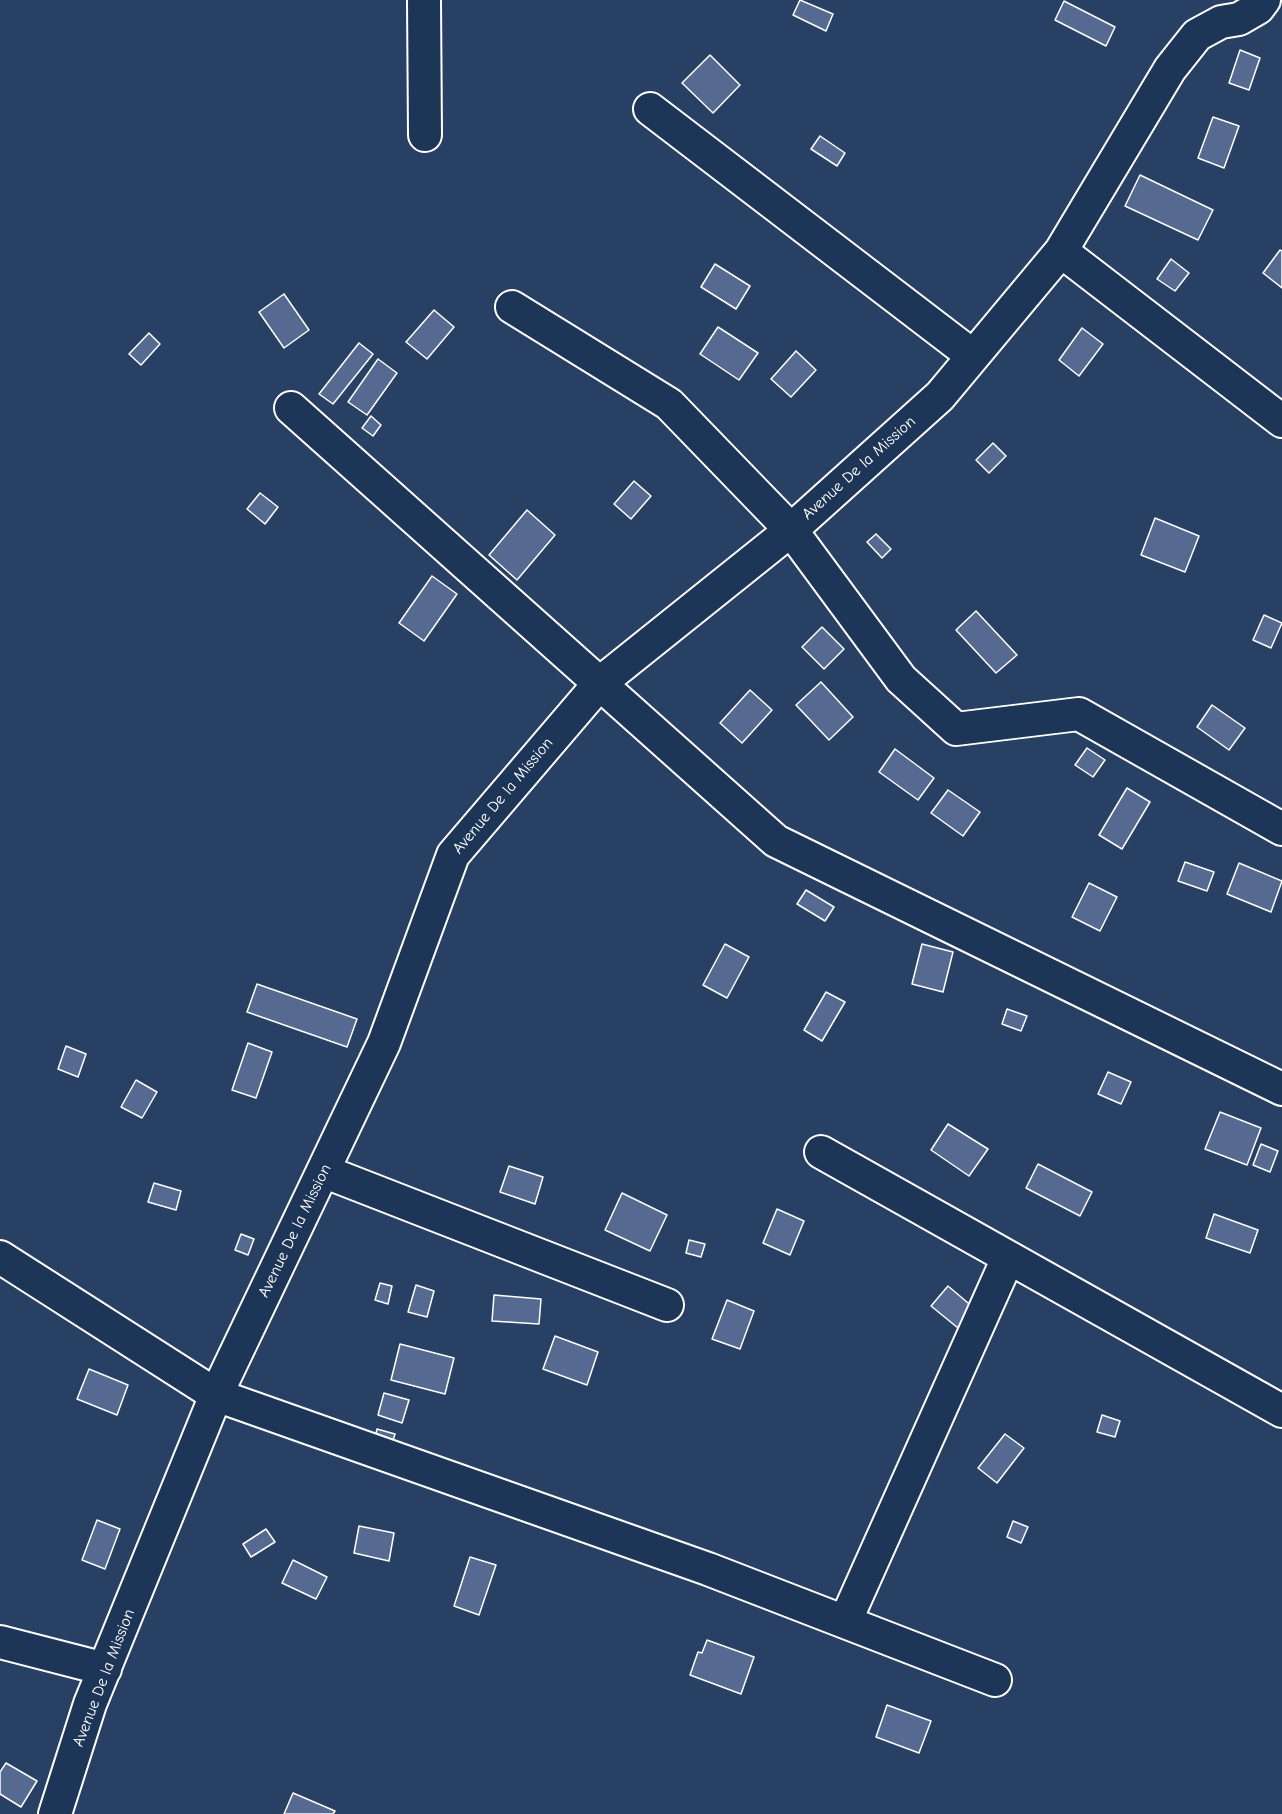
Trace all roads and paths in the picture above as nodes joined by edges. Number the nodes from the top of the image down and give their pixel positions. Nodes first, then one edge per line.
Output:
1 (424, 0) edge
2 (1264, 0) edge
3 (650, 110) dead end
4 (425, 135) dead end
5 (1061, 251) junction
6 (512, 307) dead end
7 (973, 356) junction
8 (291, 408) dead end
9 (1282, 420) edge
10 (791, 530) junction
11 (600, 683) junction
12 (1282, 829) edge
13 (1282, 1089) edge
14 (822, 1152) dead end
15 (323, 1171) junction
16 (0, 1257) edge
17 (1008, 1258) junction
18 (667, 1305) dead end
19 (216, 1395) junction
20 (1282, 1411) edge
21 (845, 1622) junction
22 (0, 1642) edge
23 (105, 1669) junction
24 (995, 1680) dead end
25 (55, 1814) edge

1 - 4 street
2 - 5 street, Avenue De la Mission
3 - 7 street
5 - 7 street, Avenue De la Mission
5 - 9 street
6 - 10 street
7 - 10 street, Avenue De la Mission
8 - 11 street
10 - 11 street, Avenue De la Mission
10 - 12 street
11 - 13 street
11 - 15 street, Avenue De la Mission
14 - 17 street
15 - 18 street
15 - 19 street, Avenue De la Mission
16 - 19 street
17 - 20 street
17 - 21 street
19 - 21 street
19 - 23 street, Avenue De la Mission
21 - 24 street
22 - 23 street
23 - 25 street, Avenue De la Mission

